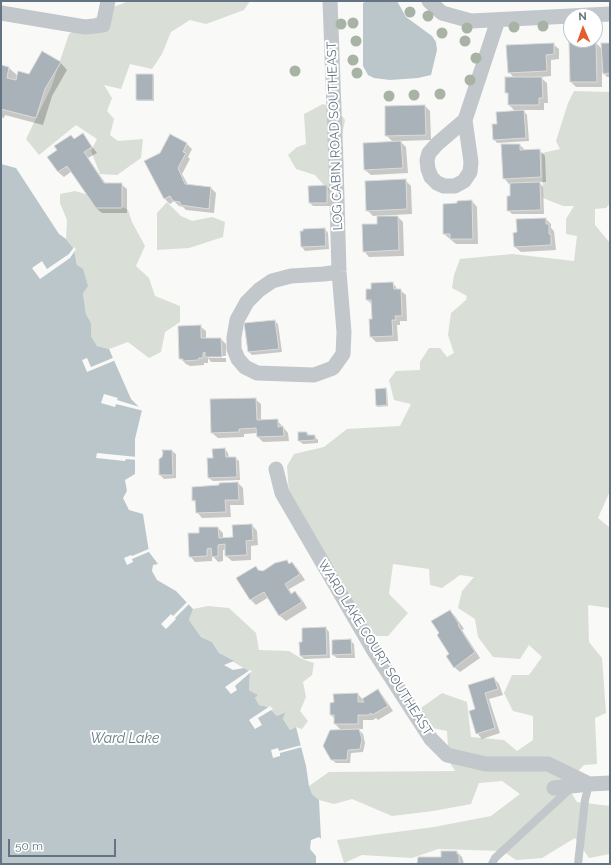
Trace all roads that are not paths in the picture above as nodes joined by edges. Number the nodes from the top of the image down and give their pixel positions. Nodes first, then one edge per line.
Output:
1 (108, 1) edge
2 (330, 1) edge
3 (429, 1) edge
4 (1, 13) edge
5 (610, 14) edge
6 (498, 20) junction
7 (465, 120) dead end
8 (339, 272) junction
9 (276, 469) dead end
10 (589, 784) junction
11 (610, 784) edge
12 (573, 786) junction
13 (554, 788) dead end
14 (492, 864) edge
15 (578, 864) edge

1 - 4 street
2 - 8 street, LOG CABIN ROAD SOUTHEAST
3 - 6 street
5 - 6 street
6 - 7 street
8 - 8 street, LOG CABIN ROAD SOUTHEAST
9 - 10 street, WARD LAKE COURT SOUTHEAST
10 - 11 street
10 - 12 street
10 - 15 lane
12 - 13 street
12 - 14 lane

